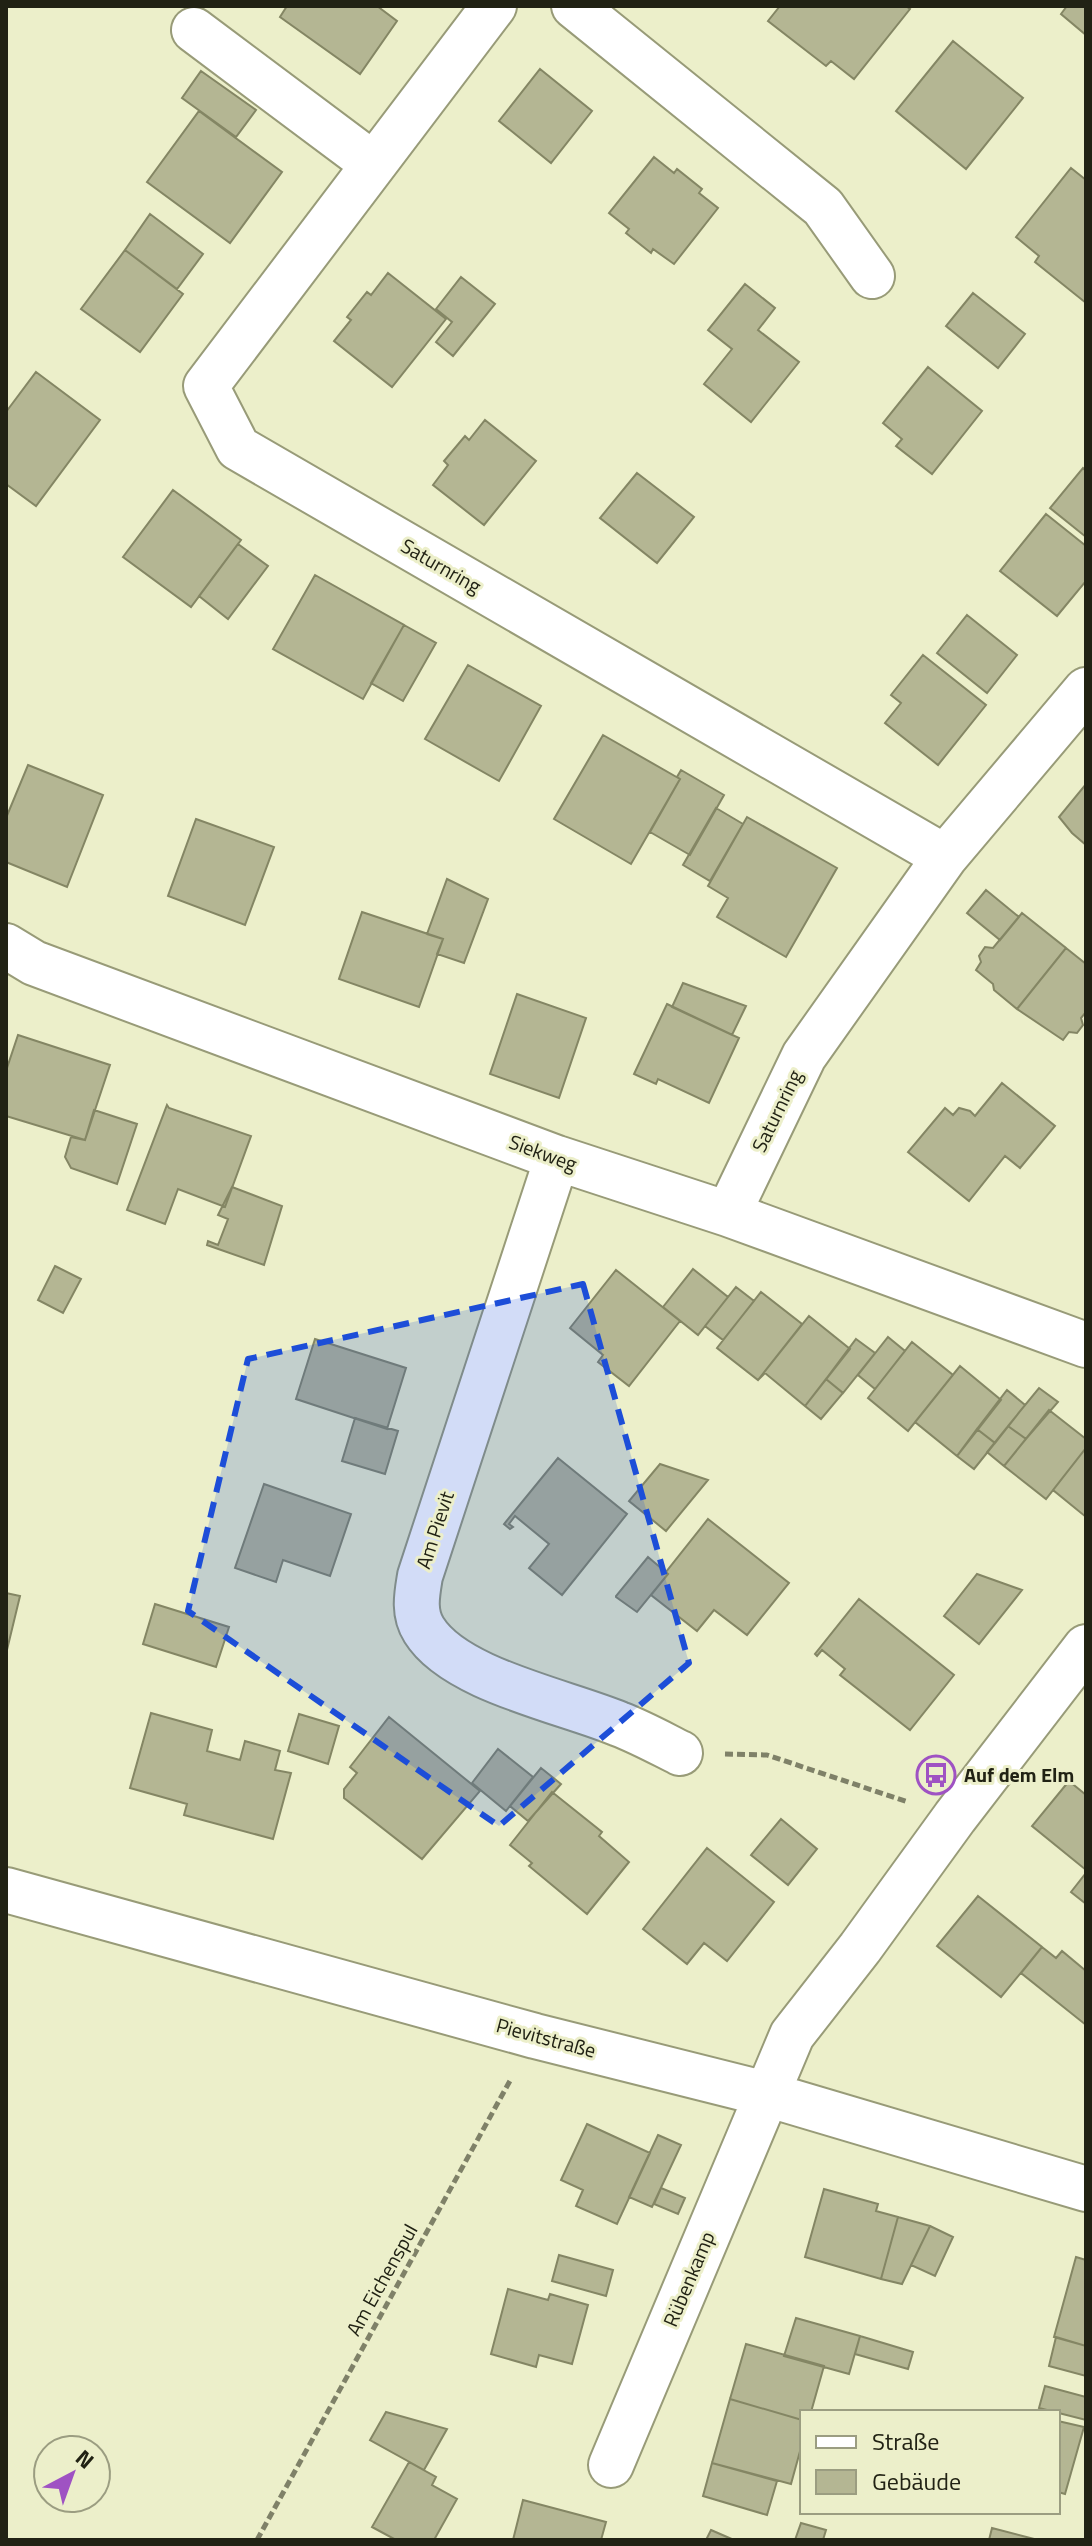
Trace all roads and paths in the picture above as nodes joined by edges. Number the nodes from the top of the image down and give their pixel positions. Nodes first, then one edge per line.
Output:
1 (494, 6) edge
2 (574, 6) edge
3 (194, 30) dead end
4 (373, 164) junction
5 (872, 276) dead end
6 (1086, 690) edge
7 (945, 857) junction
8 (6, 946) edge
9 (557, 1158) junction
10 (728, 1214) junction
11 (1086, 1345) edge
12 (1086, 1647) edge
13 (680, 1753) joint
14 (955, 1817) junction
15 (6, 1890) edge
16 (535, 2036) junction
17 (766, 2094) junction
18 (1086, 2189) edge
19 (611, 2465) dead end
20 (257, 2540) edge

1 - 4 street, Saturnring
2 - 5 street
3 - 4 street
4 - 7 street, Saturnring
6 - 7 street, Saturnring
7 - 10 street, Saturnring
8 - 9 street, Siekweg
9 - 10 street, Siekweg
9 - 13 street, Am Pievit
10 - 11 street, Siekweg
12 - 14 street
13 - 14 path
14 - 17 street
15 - 16 street, Pievitstraße
16 - 17 street, Pievitstraße
16 - 20 path, Am Eichenspul
17 - 18 street, Pievitstraße
17 - 19 street, Rübenkamp

